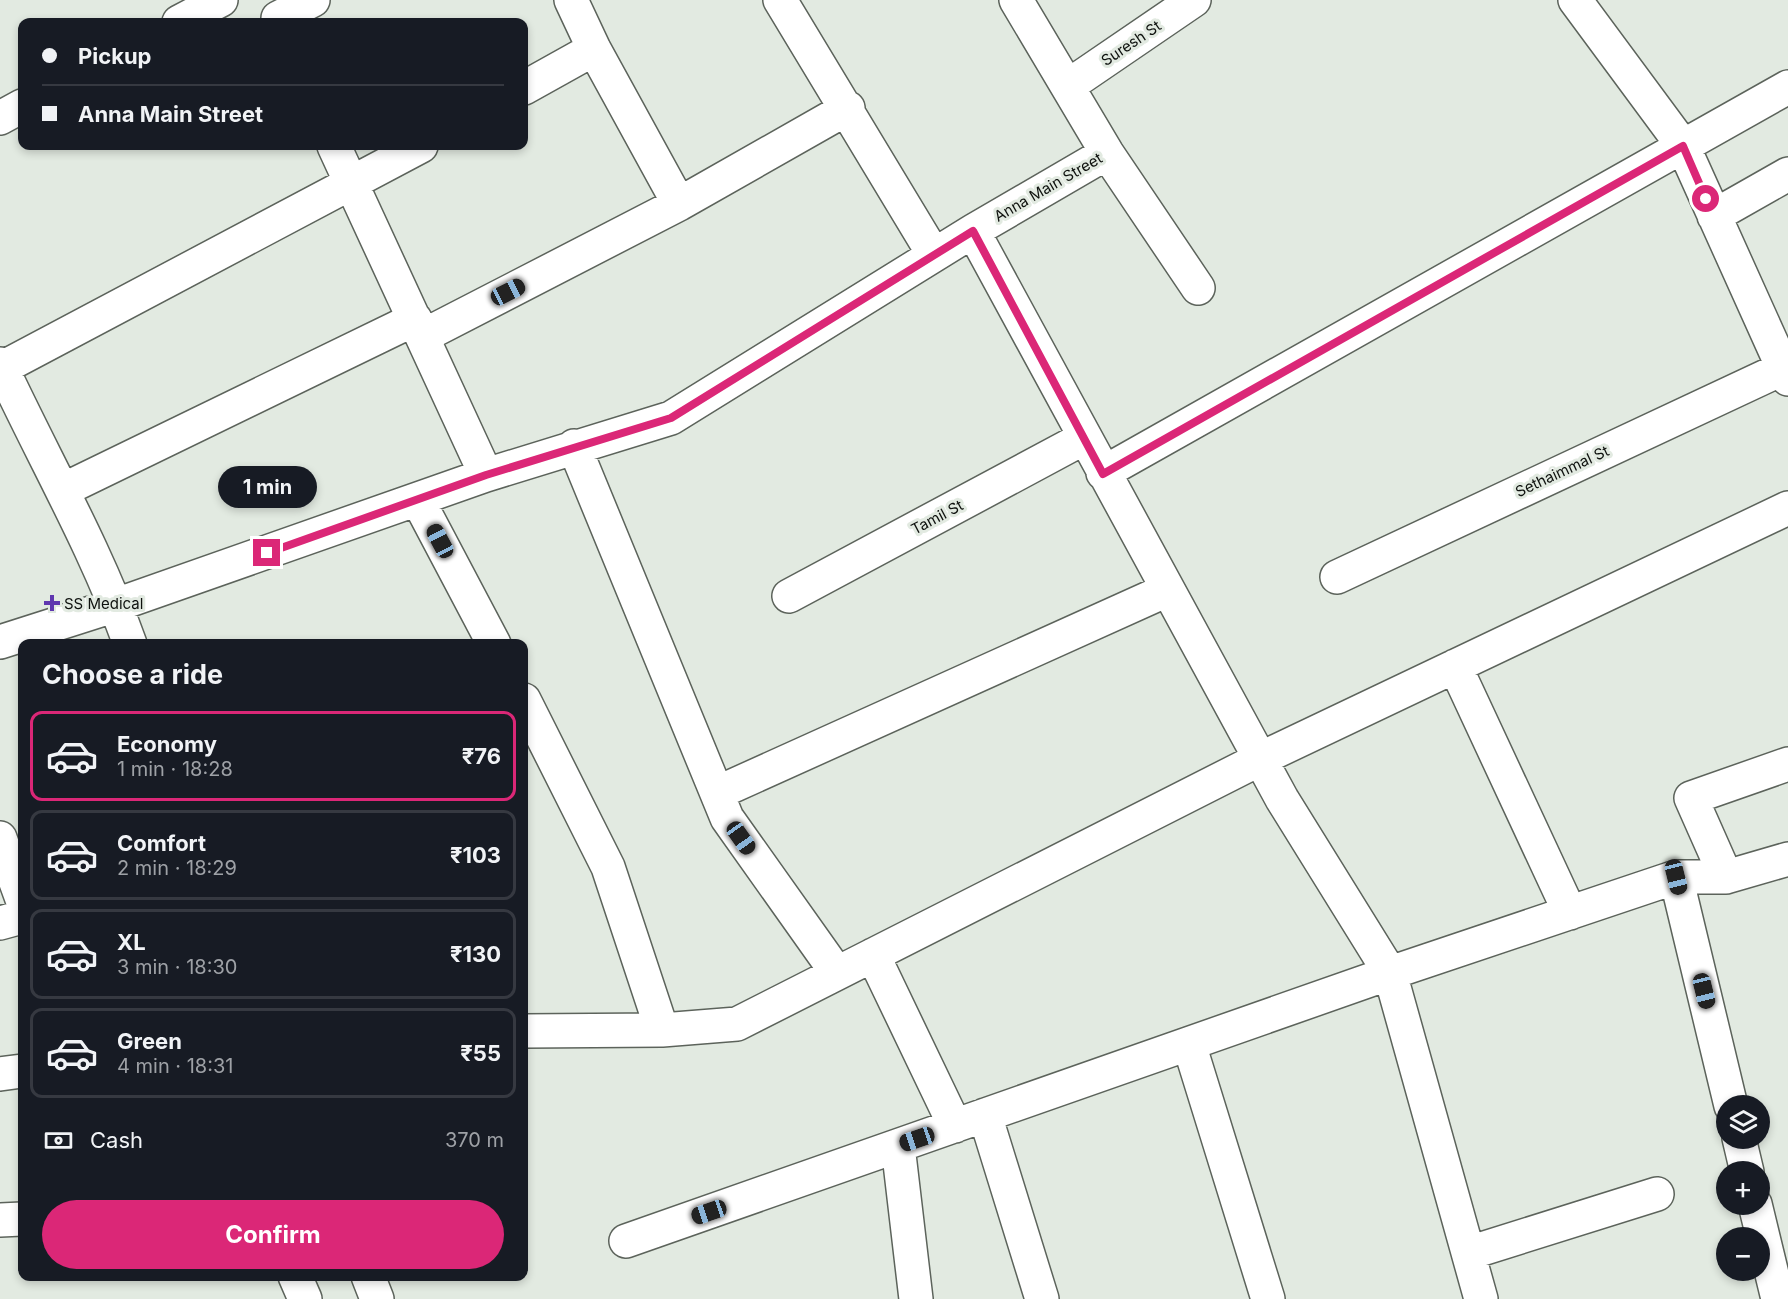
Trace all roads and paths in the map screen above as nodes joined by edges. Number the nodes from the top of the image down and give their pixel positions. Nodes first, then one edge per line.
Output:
1 (221, 0) edge
2 (313, 0) edge
3 (571, 0) edge
4 (780, 0) edge
5 (1016, 0) edge
6 (1194, 0) edge
7 (1575, 0) edge
8 (276, 14) edge
9 (187, 18) edge
10 (594, 49) junction
11 (528, 86) edge
12 (1068, 86) junction
13 (1788, 87) edge
14 (18, 108) edge
15 (848, 108) junction
16 (0, 118) edge
17 (1683, 146) junction
18 (336, 150) edge
19 (415, 150) edge
20 (1107, 153) junction
21 (1788, 174) edge
22 (351, 185) junction
23 (679, 204) junction
24 (1714, 216) junction
25 (973, 231) junction
26 (934, 255) junction
27 (1198, 288) dead end
28 (419, 328) junction
29 (1, 366) edge
30 (1786, 371) edge
31 (1084, 438) junction
32 (574, 446) junction
33 (1103, 474) junction
34 (486, 475) junction
35 (63, 490) junction
36 (418, 500) junction
37 (1788, 508) edge
38 (1337, 577) dead end
39 (1167, 590) junction
40 (789, 596) dead end
41 (116, 605) junction
42 (128, 639) edge
43 (491, 639) edge
44 (0, 642) edge
45 (1455, 666) junction
46 (528, 708) edge
47 (1260, 759) junction
48 (1788, 764) edge
49 (717, 793) junction
50 (0, 838) edge
51 (1788, 859) edge
52 (1676, 877) junction
53 (1726, 877) junction
54 (18, 888) edge
55 (1570, 913) junction
56 (18, 918) edge
57 (0, 923) edge
58 (873, 955) junction
59 (837, 973) junction
60 (1390, 973) junction
61 (662, 1030) junction
62 (528, 1031) edge
63 (1189, 1044) junction
64 (18, 1072) edge
65 (0, 1074) edge
66 (1728, 1095) edge
67 (986, 1115) junction
68 (955, 1126) junction
69 (898, 1146) junction
70 (1657, 1194) dead end
71 (1758, 1215) edge
72 (18, 1219) edge
73 (0, 1220) edge
74 (626, 1241) dead end
75 (1469, 1253) junction
76 (297, 1281) edge
77 (305, 1299) edge
78 (916, 1299) edge
79 (1041, 1299) edge
80 (1268, 1299) edge
81 (1481, 1299) edge
82 (1778, 1299) edge

1 - 9 street
2 - 8 street
3 - 10 street
4 - 15 street
5 - 12 street
6 - 12 street, Suresh St
7 - 17 street
10 - 11 street
10 - 23 street
12 - 20 street
13 - 17 street
14 - 16 street
15 - 23 street
15 - 26 street
17 - 24 street
17 - 33 street
18 - 22 street
19 - 22 street
20 - 25 street, Anna Main Street
20 - 27 street
21 - 24 street
22 - 28 street
22 - 29 street
23 - 28 street
24 - 30 street
25 - 26 street, Anna Main Street
25 - 31 street
26 - 32 street, Anna Main Street
28 - 34 street
28 - 35 street
29 - 35 street
30 - 38 street, Sethaimmal St
31 - 33 street
31 - 40 street, Tamil St
32 - 34 street, Anna Main Street
32 - 49 street
33 - 39 street
34 - 36 street, Anna Main Street
35 - 41 street
36 - 41 street, Anna Main Street
36 - 43 street
37 - 45 street
39 - 47 street
39 - 49 street
41 - 42 street
41 - 44 street, Anna Main Street
45 - 47 street
45 - 55 street
46 - 61 street
47 - 58 street
47 - 60 street
48 - 53 street
49 - 59 street
50 - 54 street
51 - 53 street
52 - 53 street
52 - 55 street
52 - 66 street
55 - 60 street
56 - 57 street
58 - 59 street
58 - 68 street
59 - 61 street
60 - 63 street
60 - 75 street
61 - 62 street
63 - 67 street
63 - 80 street
64 - 65 street
67 - 68 street
67 - 79 street
68 - 69 street
69 - 74 street
69 - 78 street
70 - 75 street
71 - 82 street
72 - 73 street
75 - 81 street
76 - 77 street

